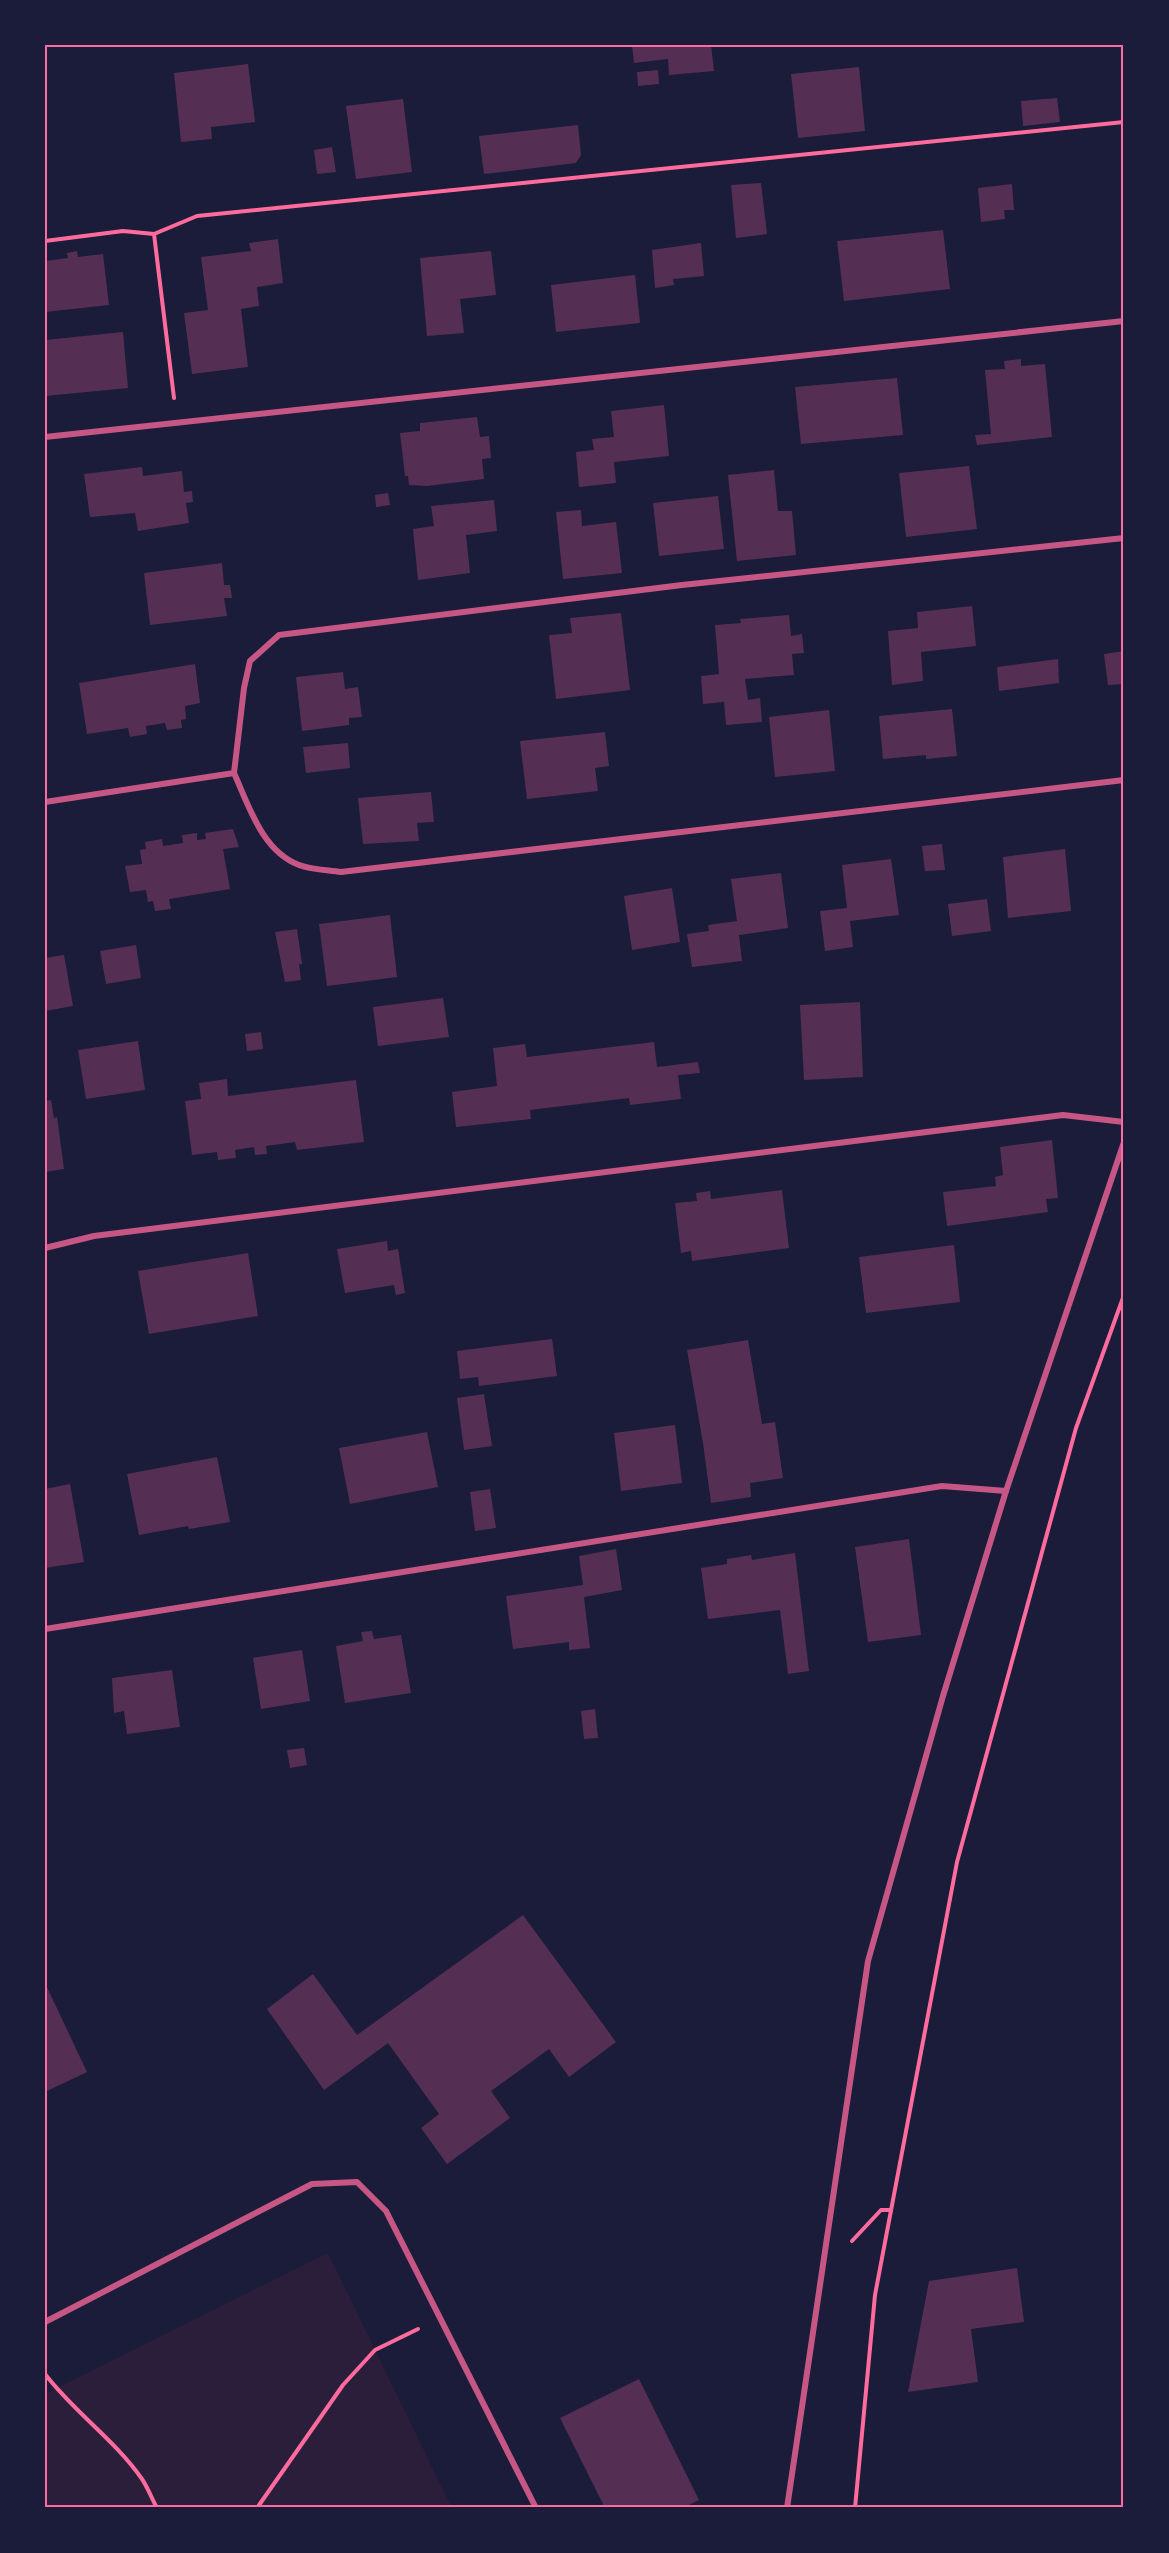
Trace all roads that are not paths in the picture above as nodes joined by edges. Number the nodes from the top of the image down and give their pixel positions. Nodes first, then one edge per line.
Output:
1 (1124, 321) edge
2 (45, 437) edge
3 (1124, 538) edge
4 (234, 773) junction
5 (1124, 780) edge
6 (45, 802) edge
7 (1124, 1122) edge
8 (1124, 1143) edge
9 (45, 1248) edge
10 (1006, 1491) junction
11 (45, 1629) edge
12 (45, 2322) edge
13 (536, 2508) edge
14 (787, 2508) edge

1 - 2 street
3 - 4 street
4 - 5 street
4 - 6 street
7 - 9 street
8 - 10 street
10 - 11 street
10 - 14 street
12 - 13 street

